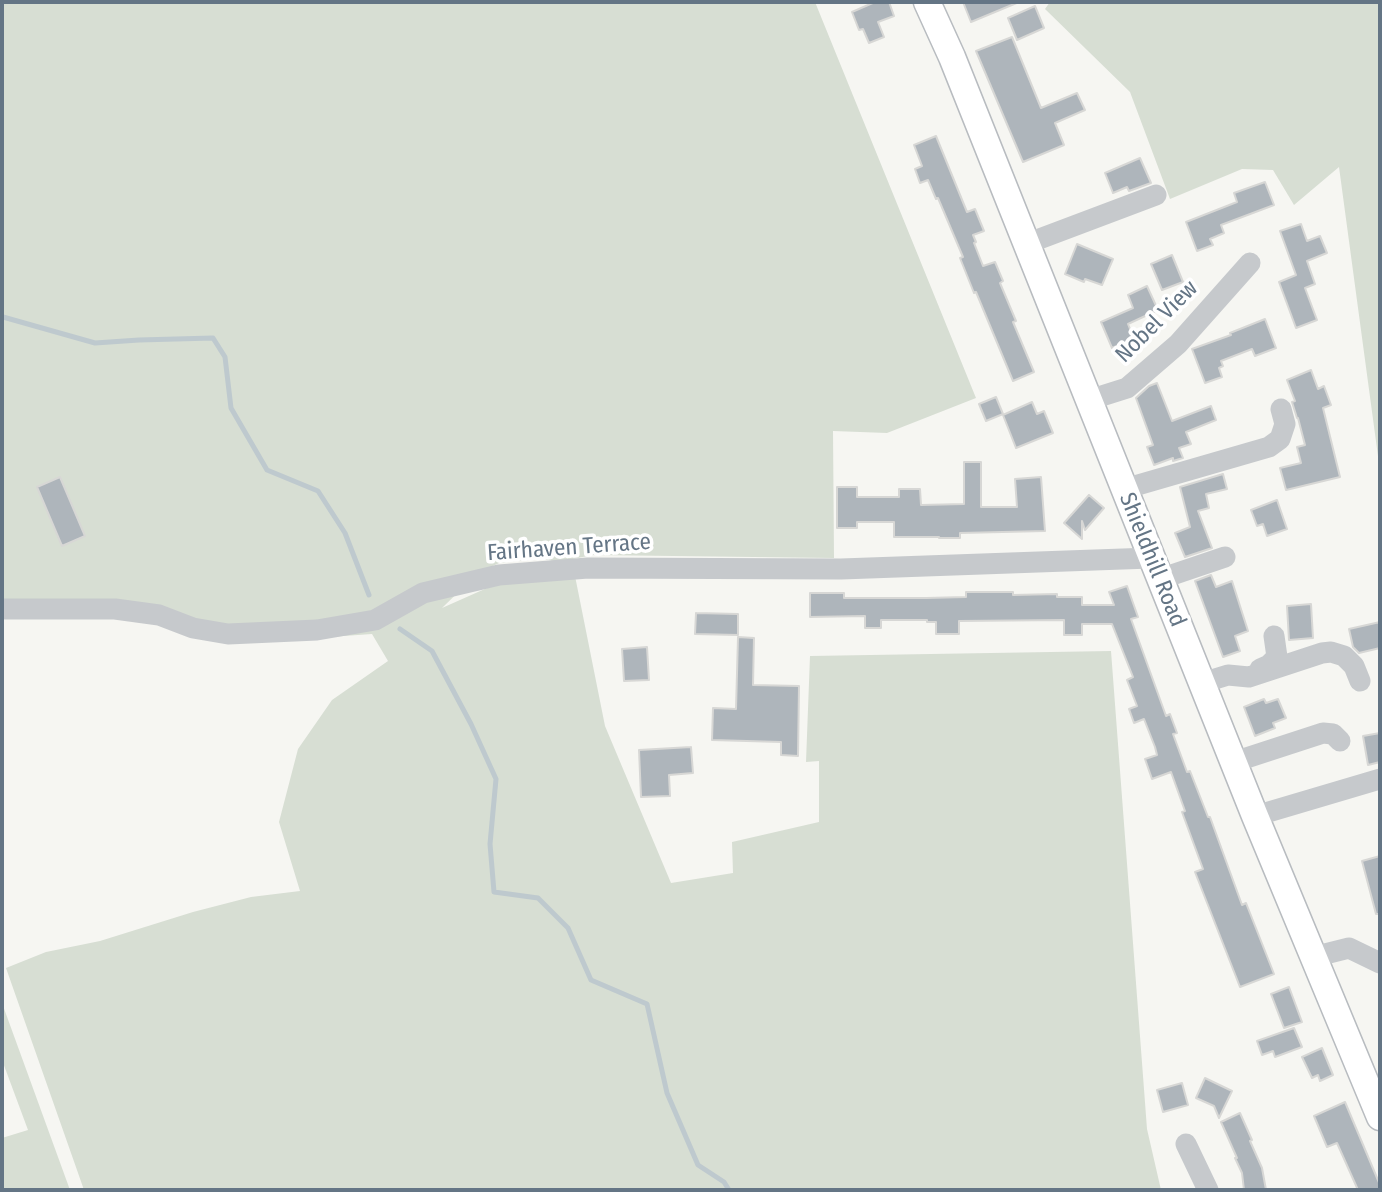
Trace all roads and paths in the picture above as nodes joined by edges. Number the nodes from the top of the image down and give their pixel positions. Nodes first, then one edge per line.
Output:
1 (927, 2) edge
2 (1156, 195) dead end
3 (1026, 243) junction
4 (1250, 263) dead end
5 (1088, 400) junction
6 (1281, 409) dead end
7 (1124, 489) junction
8 (1225, 557) dead end
9 (1156, 568) junction
10 (2, 609) edge
11 (1274, 636) dead end
12 (1200, 680) junction
13 (1360, 681) dead end
14 (1340, 741) dead end
15 (1234, 762) junction
16 (1380, 779) edge
17 (1255, 816) junction
18 (1313, 957) junction
19 (1380, 963) edge
20 (1380, 1117) edge
21 (1186, 1144) dead end
22 (1208, 1190) edge

1 - 3 main road, Shieldhill Road
2 - 3 street
3 - 5 main road, Shieldhill Road
4 - 5 street, Nobel View
5 - 7 main road, Shieldhill Road
6 - 7 street
7 - 9 main road, Shieldhill Road
8 - 9 street, Fairhaven Terrace
9 - 10 street, Fairhaven Terrace
9 - 12 main road, Shieldhill Road
11 - 12 street
12 - 13 street
12 - 15 main road, Shieldhill Road
14 - 15 street
15 - 17 main road, Shieldhill Road
16 - 17 street
17 - 18 main road, Shieldhill Road
18 - 19 street
18 - 20 main road, Shieldhill Road
21 - 22 street

